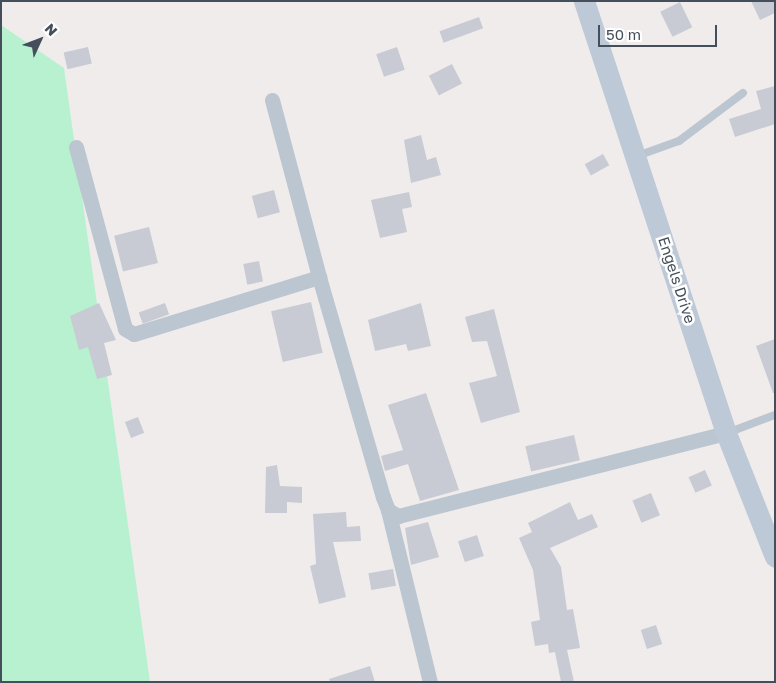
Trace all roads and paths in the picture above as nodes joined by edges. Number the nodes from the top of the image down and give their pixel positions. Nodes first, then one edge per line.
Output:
1 (584, 1) edge
2 (743, 93) dead end
3 (272, 100) dead end
4 (76, 147) dead end
5 (637, 156) junction
6 (319, 277) junction
7 (775, 416) edge
8 (726, 433) junction
9 (388, 510) junction
10 (775, 557) edge
11 (430, 682) edge

1 - 5 street, Engels Drive
2 - 5 lane
3 - 6 street
4 - 6 street
5 - 8 street, Engels Drive
6 - 9 street
7 - 8 lane
8 - 9 street
8 - 10 street, Engels Drive
9 - 11 street

